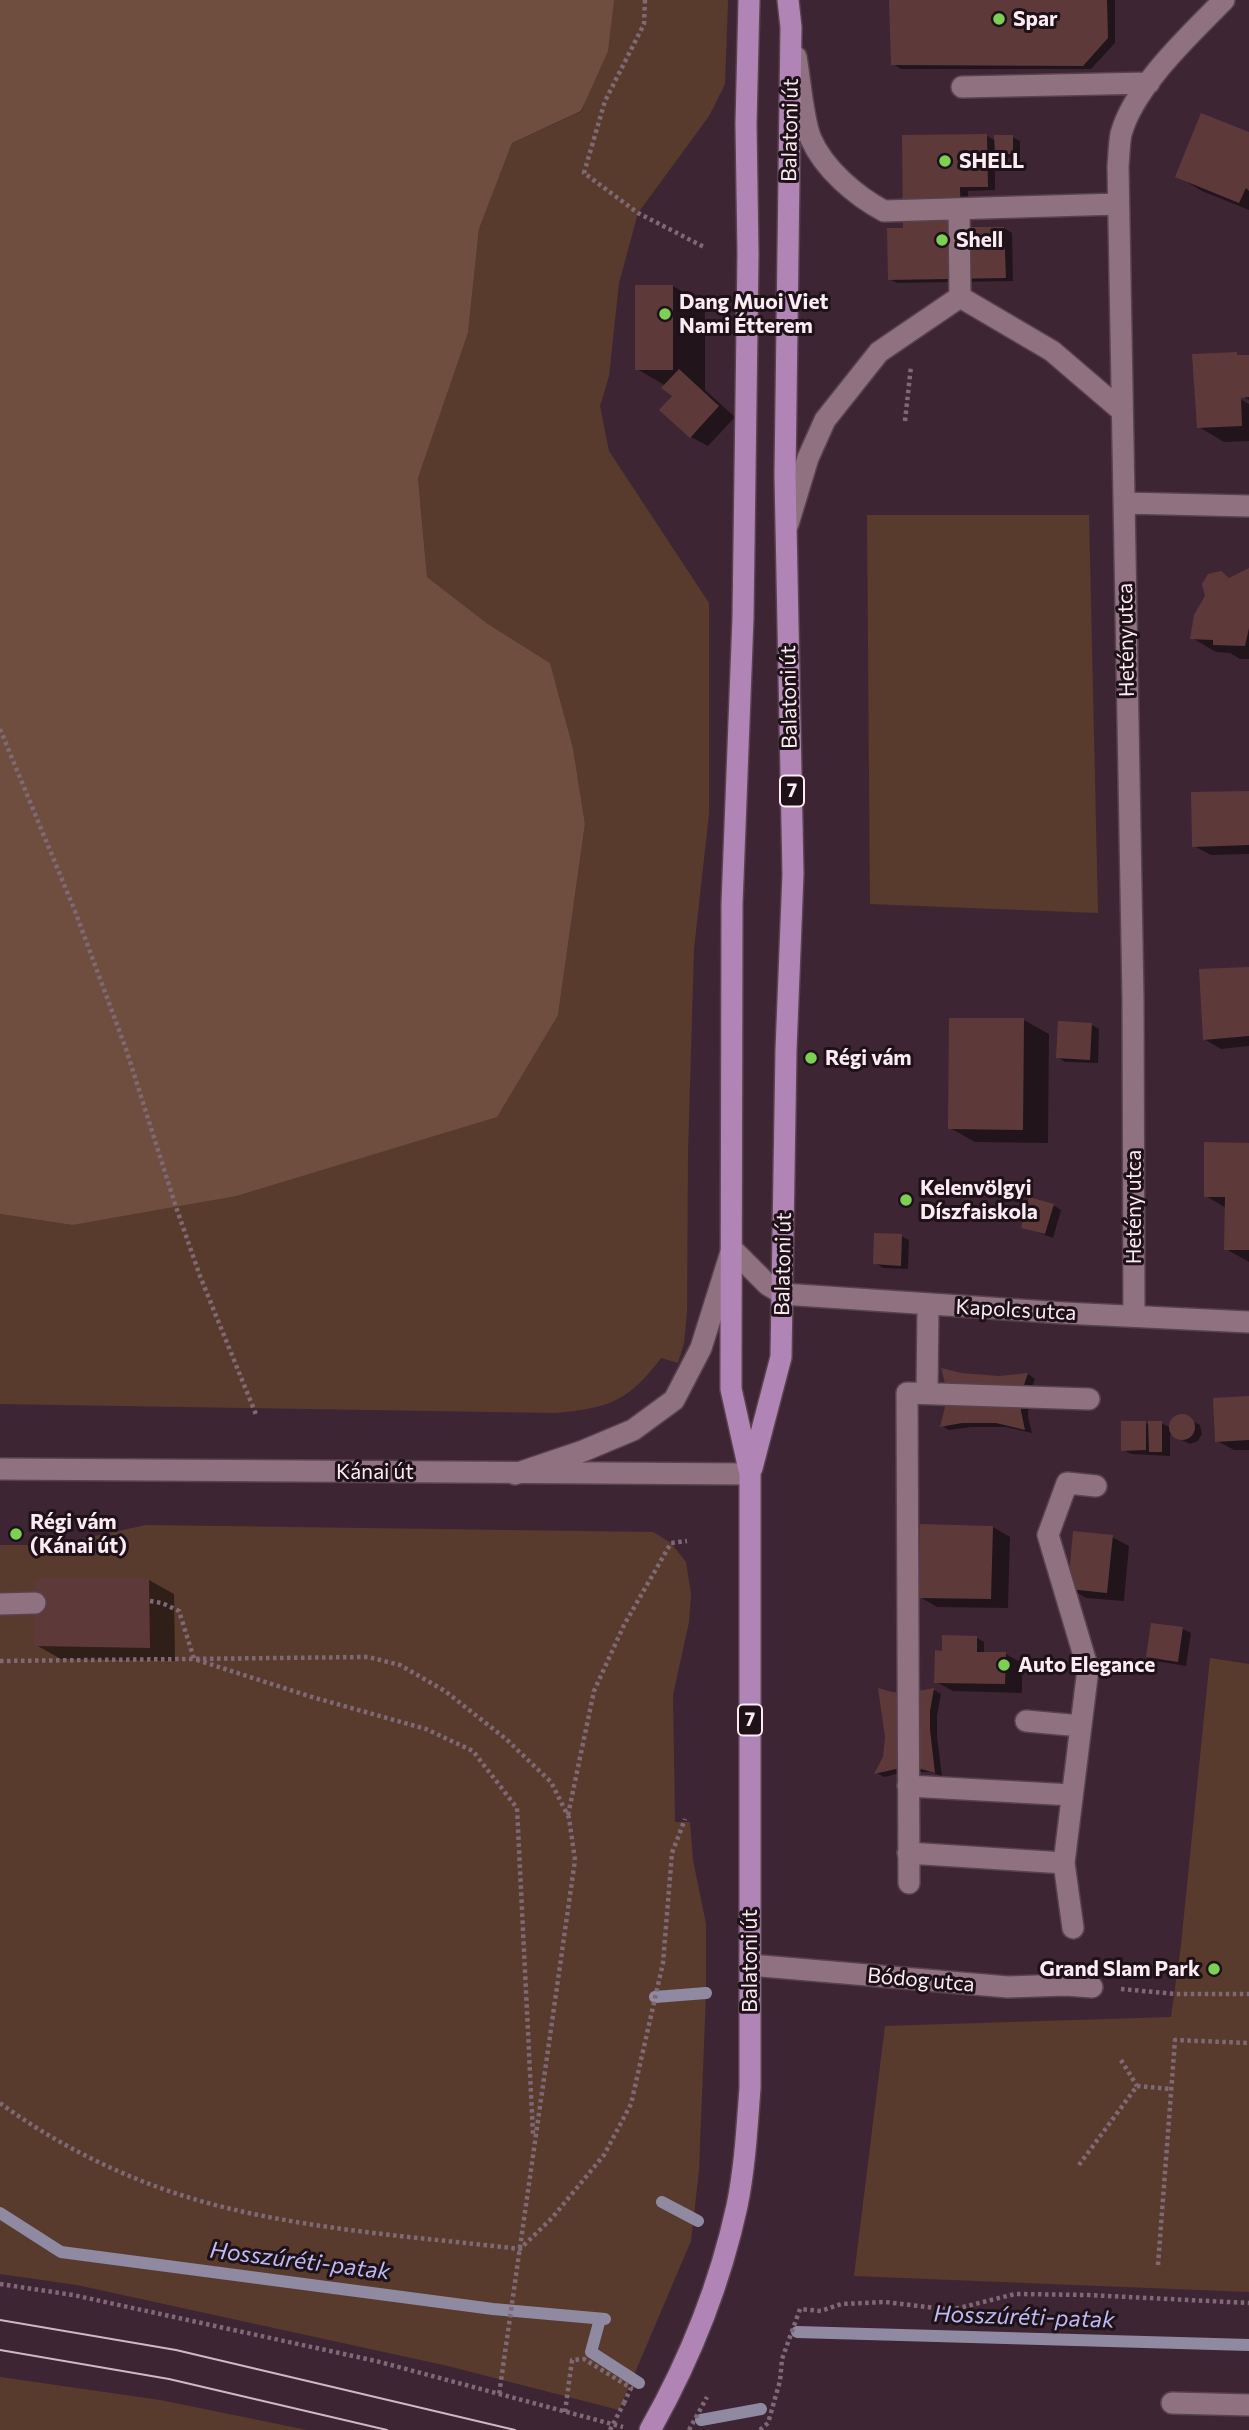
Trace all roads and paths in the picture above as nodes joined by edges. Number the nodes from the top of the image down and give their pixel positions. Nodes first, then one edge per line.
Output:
1 (645, 0) edge
2 (749, 0) edge
3 (788, 0) edge
4 (1224, 0) edge
5 (791, 27) junction
6 (1149, 83) junction
7 (962, 86) dead end
8 (1118, 204) junction
9 (959, 210) junction
10 (706, 248) dead end
11 (960, 297) junction
12 (905, 334) junction
13 (1122, 411) junction
14 (905, 421) dead end
15 (1124, 503) junction
16 (1249, 506) edge
17 (786, 532) junction
18 (0, 729) edge
19 (732, 1249) junction
20 (783, 1294) junction
21 (928, 1305) junction
22 (1134, 1316) junction
23 (1249, 1322) edge
24 (927, 1393) junction
25 (1089, 1399) dead end
26 (257, 1417) dead end
27 (0, 1469) edge
28 (515, 1474) junction
29 (750, 1474) junction
30 (1096, 1486) dead end
31 (687, 1541) dead end
32 (150, 1601) dead end
33 (35, 1602) dead end
34 (0, 1605) edge
35 (194, 1659) junction
36 (0, 1661) edge
37 (1026, 1721) dead end
38 (1081, 1726) junction
39 (908, 1786) junction
40 (1072, 1795) junction
41 (568, 1816) junction
42 (685, 1819) dead end
43 (908, 1853) junction
44 (1064, 1863) junction
45 (909, 1883) dead end
46 (1073, 1928) dead end
47 (750, 1965) junction
48 (1091, 1987) joint
49 (1249, 1994) edge
50 (1249, 2043) edge
51 (1121, 2060) dead end
52 (1137, 2086) junction
53 (1171, 2089) junction
54 (0, 2103) edge
55 (534, 2145) junction
56 (1079, 2165) dead end
57 (520, 2249) junction
58 (1158, 2266) dead end
59 (0, 2284) edge
60 (1249, 2303) edge
61 (499, 2395) junction
62 (707, 2397) dead end
63 (1172, 2403) dead end
64 (1249, 2405) edge
65 (565, 2412) junction
66 (655, 2422) edge
67 (610, 2430) edge
68 (633, 2430) edge
69 (689, 2430) edge
70 (760, 2430) edge

1 - 10 path
2 - 19 main road, Balatoni út / 7
3 - 5 main road, Balatoni út / 7
4 - 6 street, Hetény utca
5 - 9 street
5 - 17 main road, Balatoni út / 7
6 - 7 street
6 - 8 street, Hetény utca
8 - 9 street
8 - 13 street, Hetény utca
9 - 11 street
11 - 12 street
11 - 13 street
12 - 14 path
12 - 17 street
13 - 15 street, Hetény utca
15 - 16 street
15 - 22 street, Hetény utca
17 - 20 main road, Balatoni út / 7
18 - 26 path
19 - 20 street
19 - 28 street
19 - 29 main road, Balatoni út / 7
20 - 21 street, Kapolcs utca
20 - 29 main road, Balatoni út / 7
21 - 22 street, Kapolcs utca
21 - 24 street
22 - 23 street, Kapolcs utca
24 - 25 street
24 - 39 street
27 - 28 street, Kánai út
28 - 29 street, Kánai út
29 - 47 main road, Balatoni út / 7
30 - 38 street
31 - 41 path
32 - 35 path
33 - 34 street
35 - 36 path
35 - 41 path
35 - 55 path
37 - 38 street
38 - 40 street
39 - 40 street
39 - 43 street
40 - 44 street
41 - 55 path
42 - 57 path
43 - 44 street
43 - 45 street
44 - 46 street
47 - 48 street, Bódog utca
47 - 66 main road, Balatoni út / 7
48 - 49 path
50 - 53 path
51 - 52 path
52 - 53 path
52 - 56 path
53 - 58 path
54 - 57 path
55 - 57 path
57 - 61 path
59 - 61 path
60 - 70 path
61 - 65 path
62 - 69 path
63 - 64 street
65 - 67 path, bridge
65 - 68 path

